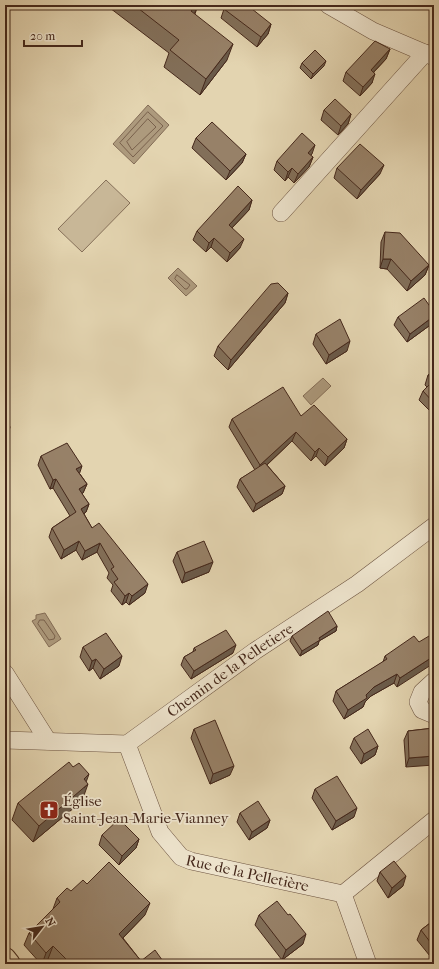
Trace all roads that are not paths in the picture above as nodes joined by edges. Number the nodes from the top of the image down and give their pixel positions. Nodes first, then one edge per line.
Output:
1 (328, 5) edge
2 (430, 53) edge
3 (281, 213) dead end
4 (434, 526) edge
5 (5, 673) edge
6 (434, 681) edge
7 (434, 714) edge
8 (5, 740) edge
9 (48, 742) junction
10 (127, 744) junction
11 (434, 820) edge
12 (342, 894) junction
13 (5, 959) edge
14 (9, 964) edge
15 (368, 964) edge

1 - 2 street
2 - 3 street
4 - 10 street, Chemin de la Pelletiere
5 - 9 street
6 - 7 street
8 - 9 street
9 - 10 street
10 - 12 street, Rue de la Pelletière
11 - 12 street
12 - 15 street
13 - 14 main road

